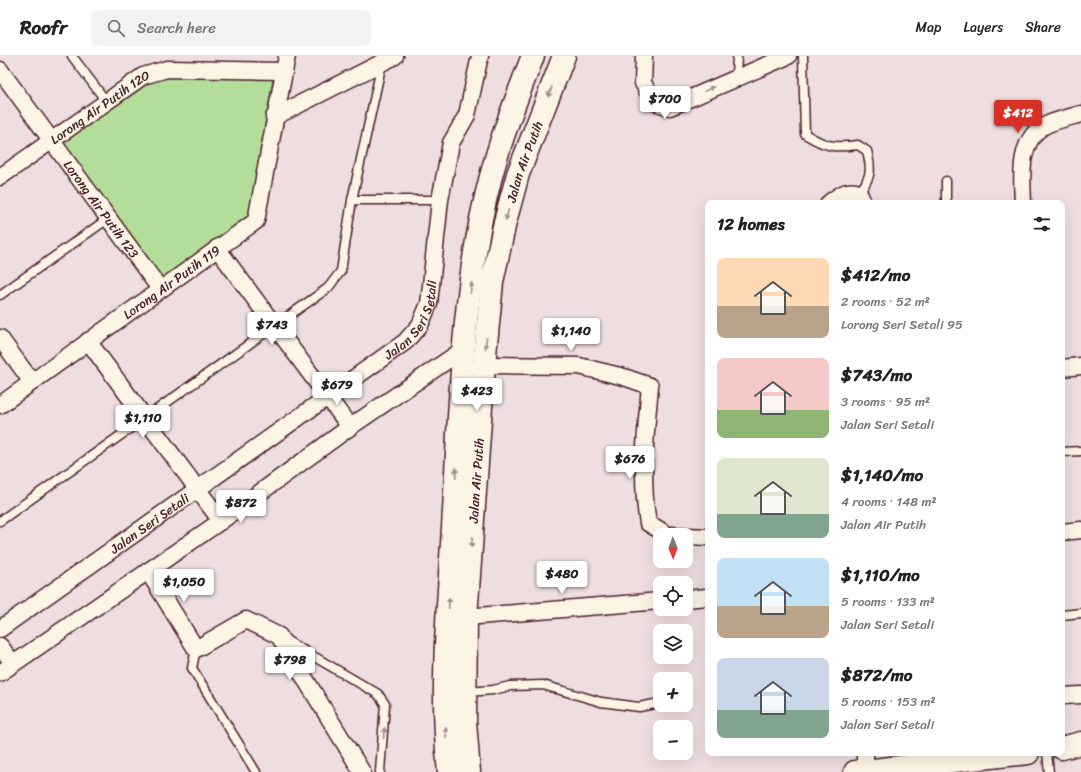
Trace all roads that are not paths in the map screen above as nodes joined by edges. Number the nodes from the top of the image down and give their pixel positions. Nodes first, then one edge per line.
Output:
1 (72, 56) edge
2 (480, 56) edge
3 (516, 56) edge
4 (533, 56) edge
5 (564, 56) edge
6 (644, 56) edge
7 (737, 56) edge
8 (788, 56) edge
9 (803, 56) edge
10 (387, 58) edge
11 (285, 64) edge
12 (0, 70) edge
13 (736, 77) junction
14 (522, 84) junction
15 (106, 101) junction
16 (1081, 114) edge
17 (274, 117) junction
18 (51, 140) junction
19 (0, 177) edge
20 (946, 180) dead end
21 (861, 198) edge
22 (352, 200) junction
23 (440, 200) junction
24 (834, 200) edge
25 (946, 200) edge
26 (1023, 200) edge
27 (108, 218) junction
28 (217, 248) junction
29 (160, 289) junction
30 (0, 294) edge
31 (275, 326) junction
32 (0, 338) edge
33 (88, 341) junction
34 (464, 349) junction
35 (484, 365) junction
36 (1081, 366) edge
37 (1065, 368) edge
38 (32, 382) junction
39 (326, 396) junction
40 (0, 405) edge
41 (144, 417) junction
42 (350, 427) junction
43 (1081, 450) edge
44 (1065, 452) edge
45 (197, 489) junction
46 (0, 521) edge
47 (220, 521) junction
48 (657, 528) edge
49 (1081, 530) edge
50 (1065, 532) edge
51 (693, 536) edge
52 (705, 537) edge
53 (148, 571) junction
54 (705, 597) edge
55 (693, 598) edge
56 (653, 602) edge
57 (1081, 613) edge
58 (1065, 615) edge
59 (466, 617) junction
60 (0, 629) edge
61 (279, 636) junction
62 (0, 646) edge
63 (196, 649) junction
64 (13, 663) junction
65 (0, 673) edge
66 (464, 692) junction
67 (1081, 695) edge
68 (1065, 696) edge
69 (653, 704) edge
70 (1081, 744) edge
71 (1065, 747) edge
72 (986, 756) edge
73 (1047, 756) edge
74 (862, 765) edge
75 (256, 772) edge
76 (362, 772) edge
77 (380, 772) edge
78 (449, 772) edge
79 (469, 772) edge
80 (1049, 772) edge

1 - 15 lane
2 - 23 street, Jalan Seri Setali
3 - 14 street
4 - 14 street, Jalan Air Putih
5 -> 35 street, Jalan Air Putih
6 -> 13 street
7 - 13 lane
8 - 13 street
9 - 21 lane
10 - 17 street
10 - 22 lane
11 - 15 street, Lorong Air Putih 120
11 - 17 street, Lorong Air Putih 119
12 - 18 street, Lorong Air Putih 123
34 -> 14 street, Jalan Air Putih
15 - 18 street, Lorong Air Putih 120
16 - 26 street
17 - 28 street, Lorong Air Putih 119
18 - 19 street, Lorong Air Putih 120
18 - 27 street, Lorong Air Putih 123
20 - 25 lane
21 - 24 street
22 - 23 lane
22 - 31 lane
23 - 39 street, Jalan Seri Setali
27 - 29 street, Lorong Air Putih 123
27 - 30 lane
28 - 29 street, Lorong Air Putih 119
28 - 31 street
29 - 33 street, Lorong Air Putih 119
31 - 39 street
31 - 41 lane
32 - 38 street
33 - 38 street, Lorong Air Putih 119
33 - 41 street
34 - 42 street
78 -> 34 street, Jalan Air Putih
35 - 48 street
35 -> 59 street, Jalan Air Putih
36 - 37 street
38 - 40 street, Lorong Air Putih 119
39 - 42 street
39 - 45 street, Jalan Seri Setali
41 - 45 street
41 - 46 lane
42 - 47 street
43 - 44 lane
45 - 47 street
45 - 60 street, Jalan Seri Setali
47 - 53 street
49 - 50 street
51 - 52 street
53 - 63 street
53 - 64 street
54 - 55 street
56 - 59 street
57 - 58 lane
59 - 66 street, Jalan Air Putih
61 - 63 street
61 - 76 street
77 -> 61 lane
62 - 64 street
63 - 75 lane
64 - 65 street
66 - 69 lane
66 - 79 street, Jalan Air Putih
67 - 68 street
70 - 71 street
72 - 74 street
73 - 80 lane

